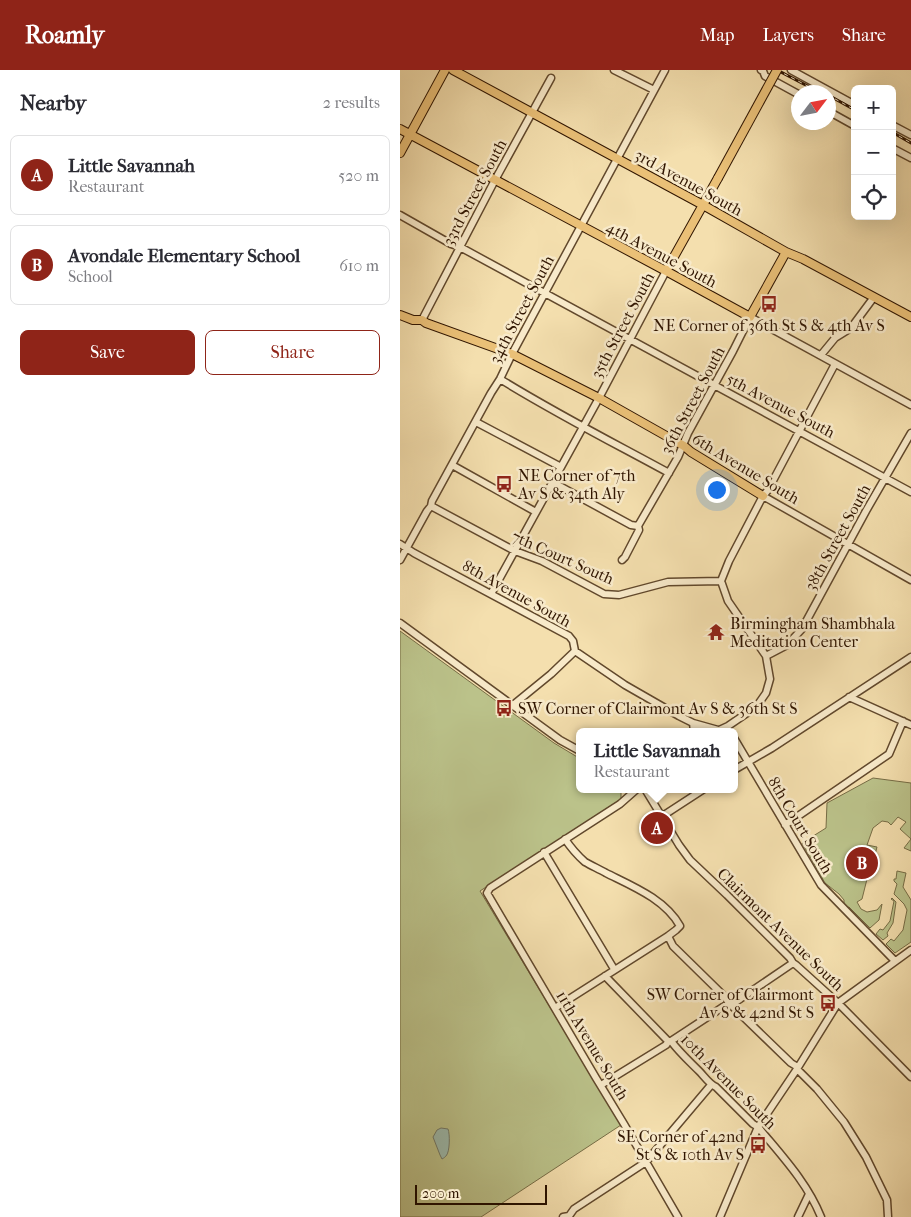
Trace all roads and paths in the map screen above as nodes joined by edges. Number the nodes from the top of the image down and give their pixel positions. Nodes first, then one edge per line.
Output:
1 (445, 70) edge
2 (453, 70) edge
3 (614, 70) edge
4 (665, 70) edge
5 (761, 70) edge
6 (776, 70) edge
7 (791, 70) edge
8 (551, 78) dead end
9 (654, 90) junction
10 (791, 90) edge
11 (851, 103) edge
12 (532, 113) junction
13 (836, 116) edge
14 (851, 124) edge
15 (896, 127) edge
16 (400, 129) edge
17 (410, 135) junction
18 (911, 136) edge
19 (896, 150) edge
20 (400, 153) edge
21 (617, 158) junction
22 (911, 158) edge
23 (495, 180) junction
24 (703, 205) junction
25 (400, 215) edge
26 (581, 226) junction
27 (460, 247) junction
28 (786, 252) junction
29 (666, 271) junction
30 (546, 293) junction
31 (874, 297) junction
32 (400, 316) edge
33 (750, 317) junction
34 (911, 317) edge
35 (422, 320) junction
36 (629, 339) junction
37 (512, 354) junction
38 (820, 355) junction
39 (835, 364) junction
40 (500, 379) junction
41 (714, 385) junction
42 (599, 398) junction
43 (911, 405) edge
44 (476, 422) junction
45 (583, 427) junction
46 (800, 431) junction
47 (911, 433) edge
48 (684, 446) junction
49 (452, 465) junction
50 (561, 467) junction
51 (669, 473) junction
52 (886, 478) junction
53 (552, 482) junction
54 (911, 492) edge
55 (763, 496) junction
56 (431, 506) junction
57 (536, 512) junction
58 (638, 526) junction
59 (400, 544) edge
60 (848, 544) junction
61 (407, 548) junction
62 (515, 551) junction
63 (400, 560) edge
64 (622, 560) dead end
65 (721, 580) junction
66 (911, 580) edge
67 (491, 594) junction
68 (400, 623) edge
69 (575, 651) junction
70 (766, 656) junction
71 (911, 657) edge
72 (849, 697) junction
73 (513, 706) junction
74 (903, 721) junction
75 (693, 723) junction
76 (911, 725) edge
77 (694, 728) edge
78 (707, 728) edge
79 (730, 728) edge
80 (738, 745) edge
81 (576, 749) edge
82 (748, 762) junction
83 (738, 768) edge
84 (632, 793) edge
85 (647, 793) edge
86 (698, 793) edge
87 (661, 817) junction
88 (786, 825) junction
89 (565, 839) junction
90 (544, 852) junction
91 (668, 936) junction
92 (911, 950) edge
93 (896, 961) junction
94 (793, 963) junction
95 (614, 969) junction
96 (605, 976) junction
97 (729, 1003) junction
98 (838, 1004) junction
99 (555, 1008) junction
100 (671, 1041) junction
101 (797, 1069) junction
102 (911, 1077) edge
103 (601, 1085) junction
104 (710, 1085) junction
105 (758, 1127) junction
106 (646, 1162) junction
107 (810, 1194) junction
108 (567, 1217) edge
109 (678, 1217) edge
110 (720, 1217) edge
111 (798, 1217) edge
112 (821, 1217) edge
113 (888, 1217) edge

1 - 17 main road
2 - 12 main road, 3rd Avenue South
3 - 9 street
4 - 9 street, 34th Street South
5 - 10 street
6 - 24 main road, 35th Street South, bridge
7 - 11 street
8 - 12 street, 33rd Street South
9 - 21 street, 34th Street South
12 - 21 main road, 3rd Avenue South
12 - 23 street, 33rd Street South
13 - 14 street
15 - 18 street
16 - 17 main road, 4th Avenue South
17 - 20 main road
17 - 23 main road, 4th Avenue South
19 - 22 street
21 - 24 main road, 3rd Avenue South
21 - 26 street, 34th Street South
23 - 26 main road, 4th Avenue South
23 - 27 street, 33rd Street South
24 - 28 main road, 3rd Avenue South
24 - 29 main road, 35th Street South
25 - 27 street, 5th Avenue South
26 - 29 main road, 4th Avenue South
26 - 30 street, 34th Street South
27 - 30 street, 5th Avenue South
27 - 35 street, 33rd Street South
28 - 31 main road, 3rd Avenue South
28 - 33 main road, 36th Street South
29 - 33 main road, 4th Avenue South
29 - 36 street, 35th Street South
30 - 36 street, 5th Avenue South
30 - 37 street, 34th Street South
31 - 34 main road, 3rd Avenue South
31 - 38 street
32 - 35 main road, 6th Avenue South
33 - 38 street, 4th Avenue South
33 - 41 street, 36th Street South
35 - 37 main road, 6th Avenue South
36 - 41 street, 5th Avenue South
36 - 42 street, 35th Street South
37 - 40 street, 34th Street South
37 - 42 main road, 6th Avenue South
38 - 39 street, 4th Avenue South
39 - 43 street, 4th Avenue South
39 - 46 street
40 - 44 street, 34th Street South
40 - 45 street
41 - 46 street, 5th Avenue South
41 - 48 street, 36th Street South
42 - 45 street, 35th Street South
42 - 48 main road, 6th Avenue South
44 - 49 street, 34th Street South
44 - 50 street
45 - 50 street, 35th Street South
45 - 51 street
46 - 52 street, 5th Avenue South
46 - 55 street
47 - 52 street, 38th Street South
48 - 51 street, 36th Street South
48 - 55 main road, 6th Avenue South
49 - 56 street, 34th Street South
49 - 57 street
50 - 53 street, 35th Street South
51 - 58 street, 36th Street South
52 - 54 street, 5th Avenue South
52 - 60 street, 38th Street South
53 - 57 street, 35th Street South
53 - 58 street
55 - 60 street, 6th Avenue South
55 - 65 street
56 - 61 street, 34th Street South
56 - 62 street, 7th Court South
57 - 62 street, 35th Street South
58 - 64 street, 36th Street South
59 - 61 street, 8th Avenue South
60 - 66 street, 6th Avenue South
60 - 70 street, 38th Street South
61 - 63 street, 34th Street South
61 - 67 street, 8th Avenue South
62 - 65 street, 7th Court South
62 - 67 street, 35th Street South
65 - 70 street
67 - 69 street, 8th Avenue South
68 - 73 street
69 - 73 street
69 - 75 street, 8th Avenue South
70 - 79 street
71 - 72 street
72 - 74 street
72 - 82 street
73 - 81 street
74 - 76 street
74 - 88 street
75 - 77 street
75 - 78 street, 8th Avenue South
80 - 82 street, 8th Court South
82 - 83 street
82 - 88 street, 8th Court South
84 - 89 street
85 - 87 street, Clairmont Avenue South
86 - 87 street
87 - 94 street, Clairmont Avenue South
88 - 93 street, 8th Court South
89 - 90 street
89 - 91 street
90 - 95 street
90 - 99 street, 11th Avenue South
91 - 95 street
91 - 97 street
92 - 93 street
93 - 98 street
94 - 97 street
94 - 98 street, Clairmont Avenue South
95 - 96 street
96 - 99 street
96 - 100 street, 10th Avenue South
97 - 100 street
97 - 101 street
98 - 101 street
98 - 102 street, Clairmont Avenue South
99 - 103 street, 11th Avenue South
100 - 103 street
100 - 104 street, 10th Avenue South
101 - 105 street
101 - 113 street
103 - 106 street, 11th Avenue South
104 - 105 street, 10th Avenue South
104 - 106 street
105 - 107 street, 10th Avenue South
105 - 110 street
106 - 108 street
106 - 109 street, 11th Avenue South
107 - 111 street
107 - 112 street, 10th Avenue South

